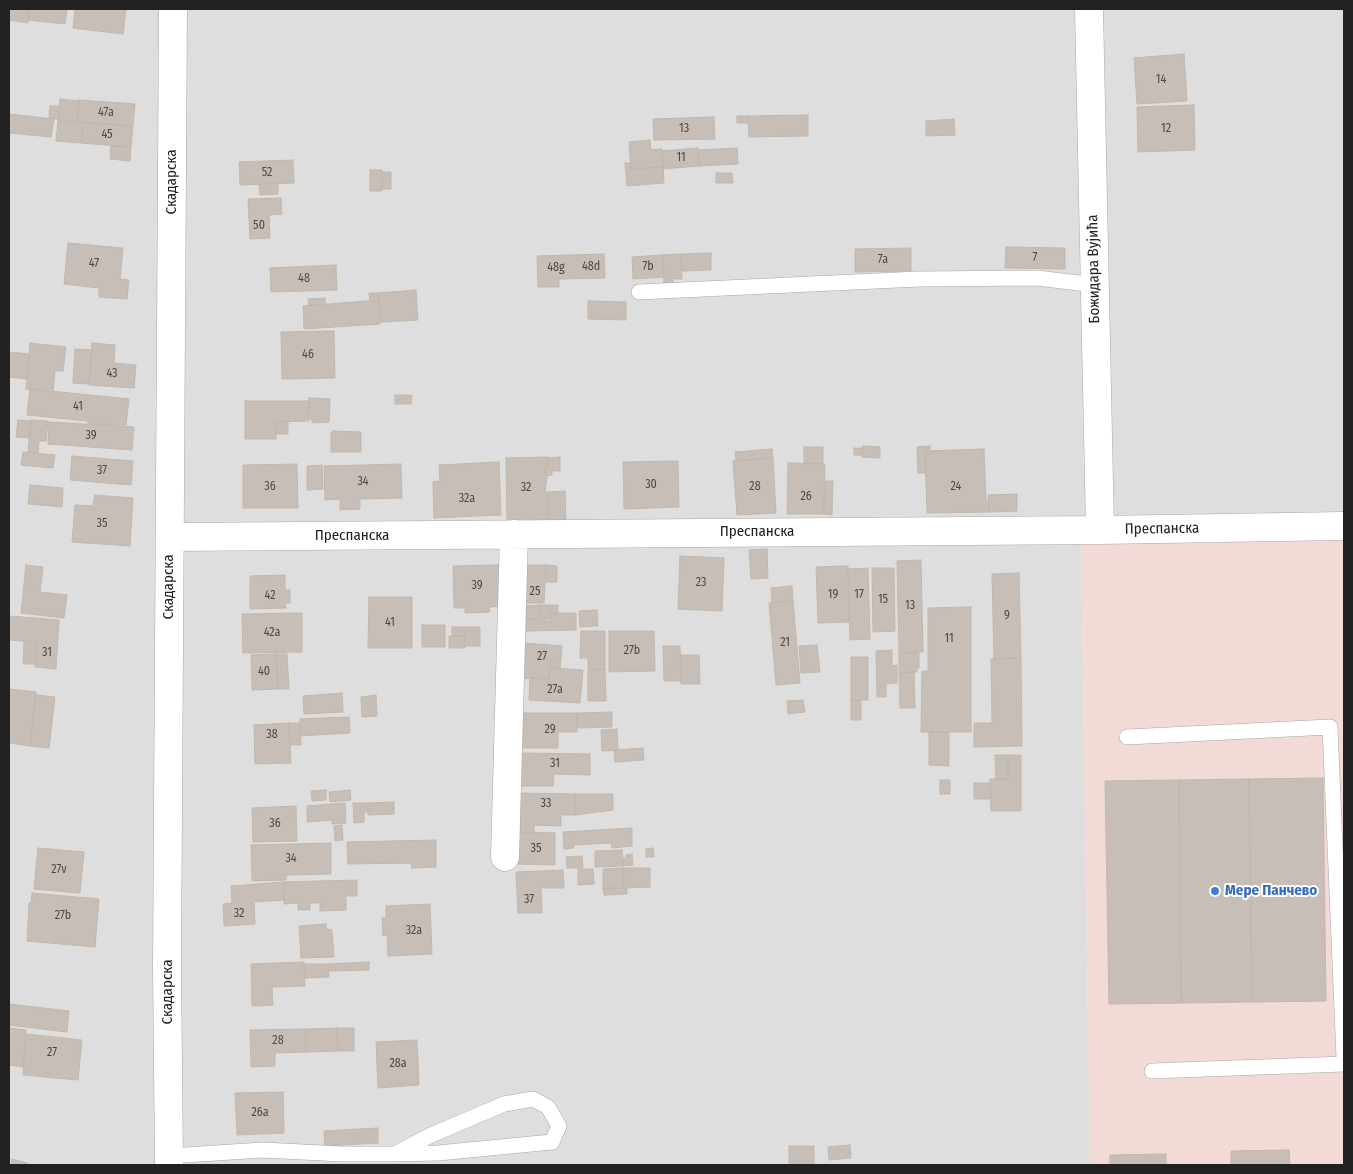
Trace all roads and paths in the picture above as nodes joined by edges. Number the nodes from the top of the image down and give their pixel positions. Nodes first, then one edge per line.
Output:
1 (173, 9) edge
2 (1089, 9) edge
3 (1095, 285) junction
4 (639, 292) dead end
5 (1344, 526) edge
6 (1100, 530) junction
7 (514, 534) junction
8 (170, 537) junction
9 (1127, 737) dead end
10 (505, 857) dead end
11 (1344, 1058) edge
12 (1344, 1064) edge
13 (1152, 1071) dead end
14 (394, 1154) junction
15 (169, 1161) edge

1 - 8 street, Скадарска
2 - 3 street, Божидара Вујића
3 - 4 lane
3 - 6 street, Божидара Вујића
5 - 6 street, Преспанска
6 - 7 street, Преспанска
7 - 8 street, Преспанска
7 - 10 street
8 - 15 street, Скадарска
9 - 11 lane
12 - 13 lane
14 - 14 lane
14 - 15 lane

